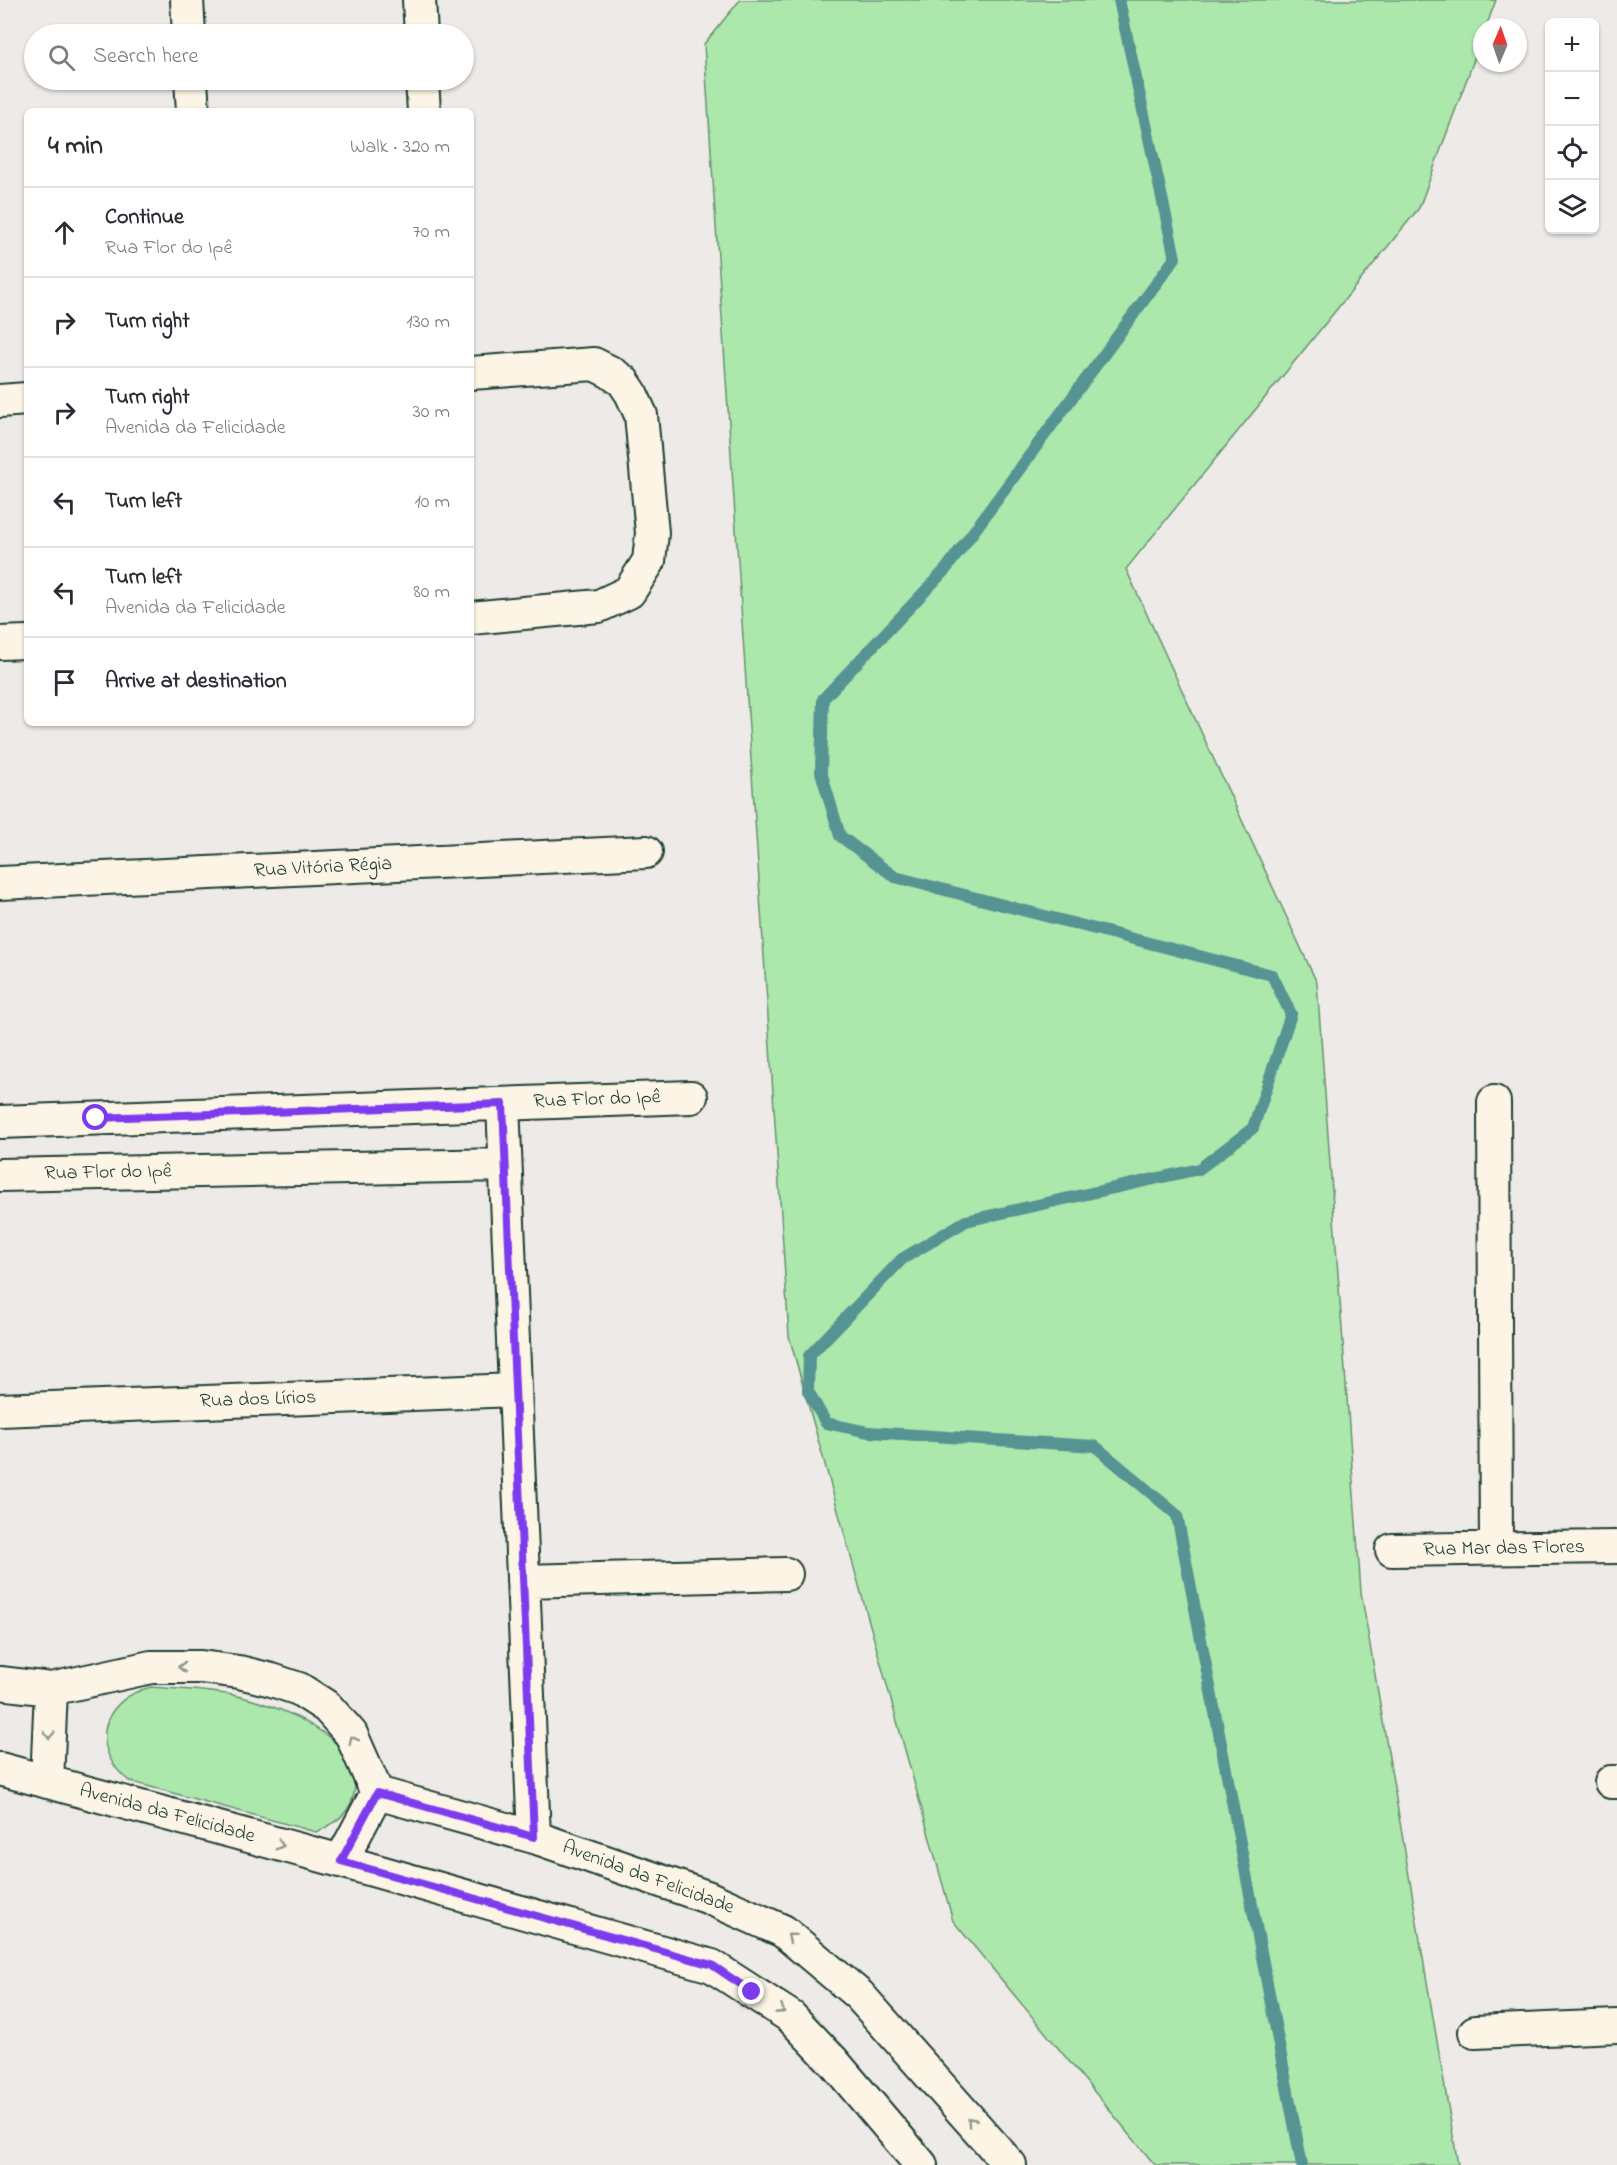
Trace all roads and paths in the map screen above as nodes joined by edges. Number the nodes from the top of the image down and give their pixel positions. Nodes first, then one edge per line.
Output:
1 (187, 0) edge
2 (419, 0) edge
3 (188, 24) edge
4 (420, 24) edge
5 (192, 90) edge
6 (423, 90) edge
7 (193, 108) edge
8 (424, 108) edge
9 (474, 373) edge
10 (24, 399) edge
11 (0, 401) edge
12 (474, 618) edge
13 (24, 642) edge
14 (0, 643) edge
15 (646, 852) dead end
16 (0, 883) edge
17 (691, 1097) dead end
18 (1494, 1102) dead end
19 (503, 1104) junction
20 (0, 1122) edge
21 (505, 1165) junction
22 (0, 1175) edge
23 (515, 1390) junction
24 (0, 1410) edge
25 (1617, 1547) edge
26 (1496, 1548) junction
27 (1392, 1550) dead end
28 (786, 1574) dead end
29 (523, 1581) junction
30 (0, 1683) edge
31 (51, 1689) junction
32 (0, 1769) edge
33 (47, 1782) junction
34 (377, 1793) junction
35 (534, 1837) junction
36 (341, 1861) junction
37 (1617, 2026) edge
38 (1475, 2032) dead end
39 (921, 2165) edge
40 (1010, 2165) edge

1 - 3 street
2 - 4 street
5 - 7 street
6 - 8 street
9 - 12 street
10 - 11 street
13 - 14 street
15 - 16 street, Rua Vitória Régia
17 - 19 street, Rua Flor do Ipê
18 - 26 street
19 - 20 street, Rua Flor do Ipê
19 - 21 street
21 - 22 street, Rua Flor do Ipê
21 - 23 street
23 - 24 street, Rua dos Lírios
23 - 29 street
25 - 26 street, Rua Mar das Flores
26 - 27 street, Rua Mar das Flores
28 - 29 street
29 - 35 street
30 - 31 street
31 -> 33 street
34 -> 31 street
32 - 33 street, Avenida da Felicidade
33 -> 36 street, Avenida da Felicidade
34 - 35 street, Avenida da Felicidade
34 - 36 street
40 -> 35 street, Avenida da Felicidade
36 -> 39 street, Avenida da Felicidade
37 - 38 street

